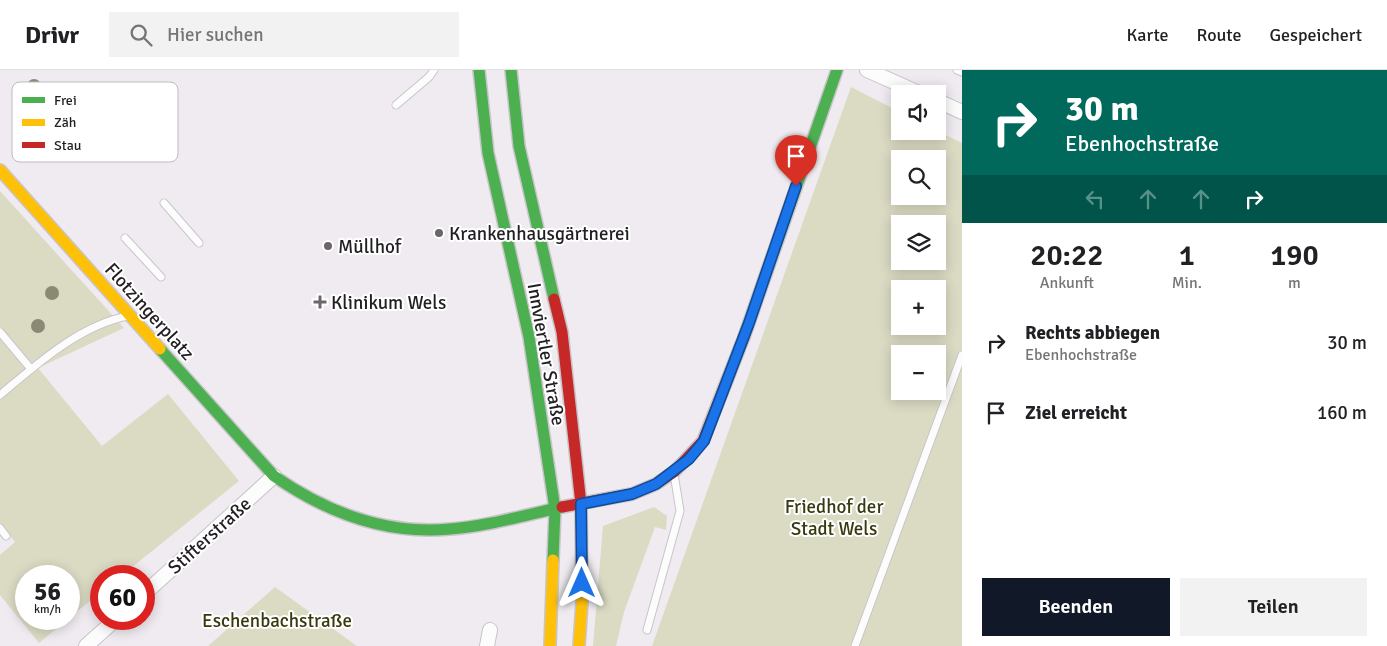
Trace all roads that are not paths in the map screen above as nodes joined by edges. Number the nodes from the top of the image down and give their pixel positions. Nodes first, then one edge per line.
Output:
1 (434, 70) edge
2 (479, 70) edge
3 (511, 70) edge
4 (837, 70) edge
5 (867, 70) edge
6 (957, 70) edge
7 (962, 72) edge
8 (901, 85) edge
9 (396, 105) dead end
10 (946, 105) edge
11 (962, 112) edge
12 (0, 170) edge
13 (164, 203) dead end
14 (124, 238) dead end
15 (200, 242) dead end
16 (161, 277) dead end
17 (131, 316) junction
18 (0, 332) edge
19 (962, 356) edge
20 (31, 370) junction
21 (0, 394) edge
22 (674, 472) junction
23 (274, 476) junction
24 (581, 504) junction
25 (555, 509) junction
26 (0, 528) edge
27 (6, 536) dead end
28 (155, 584) edge
29 (104, 630) edge
30 (490, 630) dead end
31 (647, 630) dead end
32 (86, 646) edge
33 (487, 646) edge
34 (550, 646) edge
35 (578, 646) edge
36 (855, 646) edge

1 - 9 lane
2 - 25 street, Innviertler Straße
3 - 24 street, Innviertler Straße
4 - 22 street, Flotzingerplatz
5 - 8 street
6 - 7 lane
10 - 11 street
12 - 17 street, Flotzingerplatz
13 - 15 lane
14 - 16 lane
17 - 20 lane
17 - 23 street, Flotzingerplatz
18 - 20 lane
19 - 36 lane
20 - 21 lane
22 - 24 street, Flotzingerplatz
22 - 31 lane
23 - 25 street, Flotzingerplatz
23 - 28 street, Stifterstraße
24 - 25 street, Flotzingerplatz
24 - 35 street, Innviertler Straße
25 - 34 street, Innviertler Straße
26 - 27 lane
29 - 32 street
30 - 33 street

